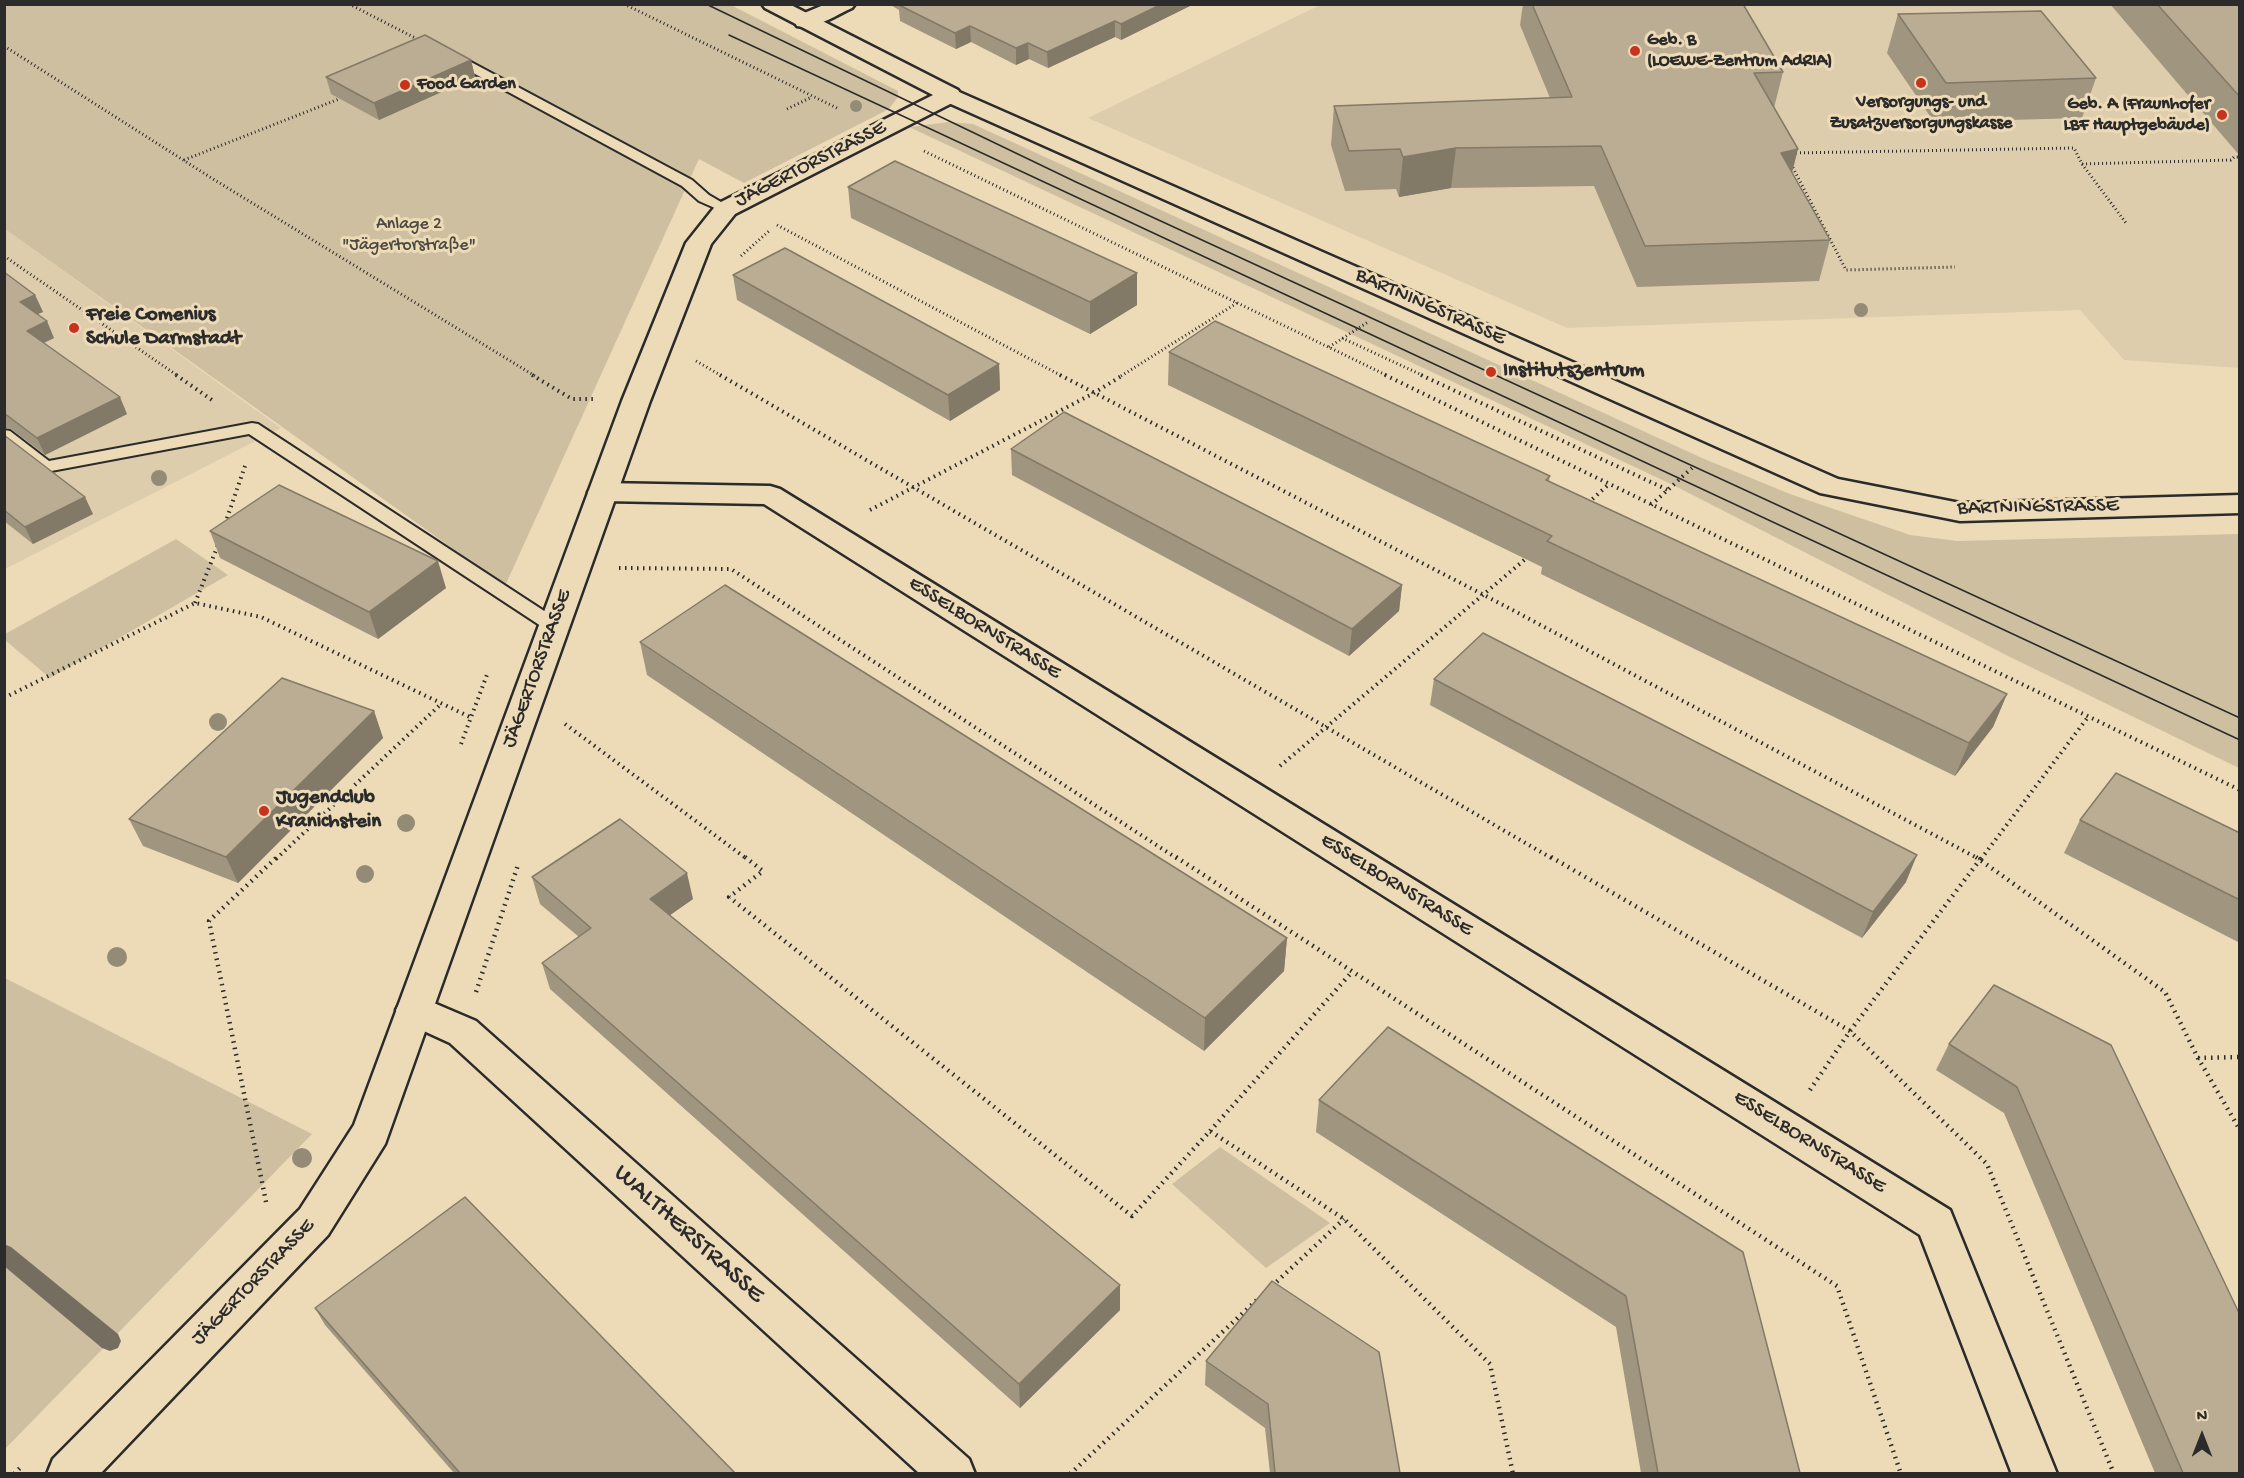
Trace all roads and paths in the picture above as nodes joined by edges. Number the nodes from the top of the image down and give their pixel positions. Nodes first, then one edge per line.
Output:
1 (349, 4) edge
2 (624, 4) edge
3 (772, 4) edge
4 (845, 4) edge
5 (805, 21) junction
6 (4, 46) edge
7 (469, 65) joint
8 (950, 94) junction
9 (812, 96) junction
10 (339, 99) edge
11 (787, 109) dead end
12 (881, 129) junction
13 (1786, 153) edge
14 (2240, 157) edge
15 (184, 160) junction
16 (1791, 164) edge
17 (2082, 164) junction
18 (726, 209) junction
19 (783, 220) dead end
20 (2126, 223) dead end
21 (776, 224) junction
22 (4, 256) edge
23 (735, 262) dead end
24 (1955, 267) dead end
25 (1237, 303) junction
26 (1342, 338) dead end
27 (689, 357) dead end
28 (1094, 393) junction
29 (636, 401) junction
30 (252, 428) junction
31 (4, 435) edge
32 (274, 442) junction
33 (1609, 484) junction
34 (913, 487) junction
35 (1668, 490) dead end
36 (603, 492) junction
37 (2240, 504) edge
38 (1582, 508) edge
39 (223, 531) edge
40 (830, 532) junction
41 (219, 541) edge
42 (1537, 548) edge
43 (616, 568) dead end
44 (1484, 596) junction
45 (195, 603) junction
46 (554, 626) junction
47 (4, 698) edge
48 (441, 704) junction
49 (2088, 717) junction
50 (565, 724) dead end
51 (1326, 726) junction
52 (459, 751) dead end
53 (2240, 790) edge
54 (1247, 793) junction
55 (1979, 859) junction
56 (1352, 972) junction
57 (415, 1010) junction
58 (1850, 1031) junction
59 (2240, 1057) edge
60 (2198, 1058) junction
61 (1784, 1128) junction
62 (2240, 1130) edge
63 (1210, 1131) junction
64 (1344, 1220) junction
65 (277, 1260) junction
66 (31, 1457) dead end
67 (14, 1473) edge
68 (69, 1473) edge
69 (953, 1473) edge
70 (1070, 1473) edge
71 (1513, 1473) edge
72 (1900, 1473) edge
73 (2035, 1473) edge
74 (2114, 1473) edge

1 - 7 path
2 - 9 path
3 - 5 street
4 - 5 street
5 - 8 street
6 - 15 path
7 - 18 lane
8 - 12 street, JÄGERTORSTRASSE
8 - 37 street, BARTNINGSTRASSE
9 - 11 path
9 - 12 path
10 - 15 path
12 - 18 street, JÄGERTORSTRASSE
12 - 25 path
13 - 17 path
14 - 17 path
15 - 29 path
16 - 24 path
17 - 20 path
18 - 29 street, JÄGERTORSTRASSE
19 - 21 path
21 - 23 path
21 - 28 path
22 - 30 path
25 - 28 path
25 - 33 path
26 - 35 path
27 - 34 path
28 - 34 path
28 - 44 path
29 - 36 street, JÄGERTORSTRASSE
30 - 31 lane
30 - 32 lane
32 - 39 path
32 - 46 lane
33 - 38 path
33 - 49 path
34 - 40 path
34 - 51 path
36 - 40 street, ESSELBORNSTRASSE
36 - 46 street, JÄGERTORSTRASSE
40 - 54 street, ESSELBORNSTRASSE
41 - 45 path
42 - 44 path
43 - 56 path
44 - 51 path
44 - 55 path
45 - 47 path
45 - 48 path
46 - 57 street, JÄGERTORSTRASSE
48 - 52 path
48 - 65 path
49 - 53 path
49 - 55 path
50 - 63 path
51 - 54 path
51 - 58 path
54 - 61 street, ESSELBORNSTRASSE
55 - 58 path
55 - 60 path
56 - 63 path
56 - 72 path
57 - 65 street, JÄGERTORSTRASSE
57 - 69 street, WALTHERSTRASSE
58 - 61 path
58 - 74 path
59 - 60 path
60 - 62 path
61 - 73 street, ESSELBORNSTRASSE
63 - 64 path
64 - 70 path
64 - 71 path
65 - 68 street, JÄGERTORSTRASSE
66 - 67 path

